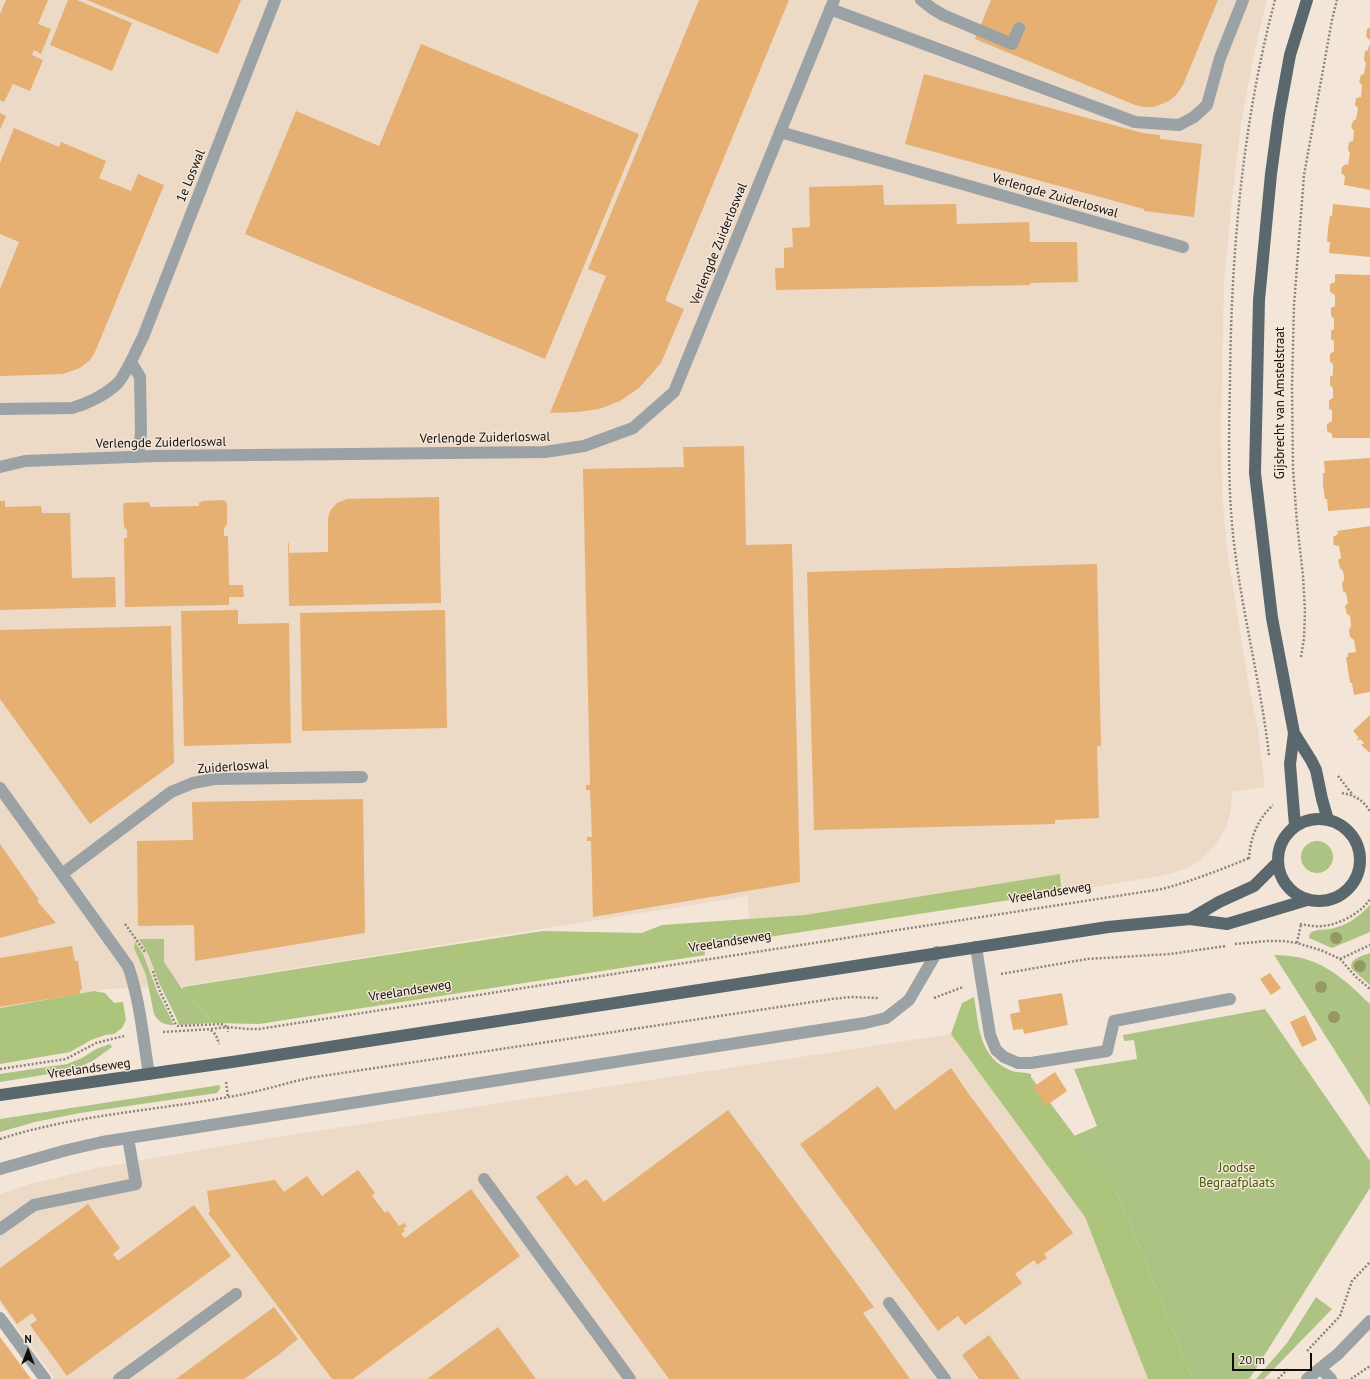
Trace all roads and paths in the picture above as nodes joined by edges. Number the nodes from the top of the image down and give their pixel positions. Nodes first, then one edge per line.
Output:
1 (276, 0) edge
2 (921, 0) edge
3 (1243, 0) edge
4 (1307, 0) edge
5 (1337, 0) edge
6 (832, 4) edge
7 (1018, 28) dead end
8 (780, 132) junction
9 (1183, 247) dead end
10 (131, 362) junction
11 (0, 409) edge
12 (138, 457) junction
13 (0, 467) edge
14 (1301, 658) dead end
15 (1294, 733) junction
16 (1336, 773) dead end
17 (362, 776) dead end
18 (0, 788) edge
19 (1275, 803) dead end
20 (1368, 806) edge
21 (1370, 812) edge
22 (1328, 820) junction
23 (1295, 826) junction
24 (1249, 858) junction
25 (1277, 863) junction
26 (1250, 864) dead end
27 (62, 874) junction
28 (1370, 899) edge
29 (1307, 900) junction
30 (1190, 919) junction
31 (1295, 922) dead end
32 (1301, 924) junction
33 (1297, 943) junction
34 (1370, 945) edge
35 (976, 947) junction
36 (937, 952) junction
37 (1340, 959) junction
38 (981, 977) junction
39 (1370, 989) edge
40 (1230, 999) dead end
41 (908, 1000) junction
42 (176, 1025) dead end
43 (228, 1027) junction
44 (164, 1032) dead end
45 (228, 1032) dead end
46 (119, 1037) dead end
47 (0, 1070) edge
48 (149, 1074) junction
49 (1, 1096) edge
50 (128, 1138) junction
51 (0, 1139) edge
52 (0, 1169) edge
53 (484, 1180) dead end
54 (0, 1229) edge
55 (1370, 1262) edge
56 (236, 1294) dead end
57 (889, 1303) dead end
58 (0, 1318) edge
59 (1370, 1321) edge
60 (1304, 1354) dead end
61 (1294, 1364) dead end
62 (1370, 1366) edge
63 (1320, 1368) junction
64 (45, 1379) edge
65 (119, 1379) edge
66 (630, 1379) edge
67 (945, 1379) edge
68 (1278, 1379) edge
69 (1307, 1379) edge
70 (1331, 1379) edge
71 (1351, 1379) edge

1 - 10 street, 1e Loswal
2 - 7 street
3 - 6 street
4 - 15 main road, Gijsbrecht van Amstelstraat
5 - 14 path, Gijsbrecht van Amstelstraat
6 - 8 street, Verlengde Zuiderloswal
8 - 9 street, Verlengde Zuiderloswal
8 - 12 street, Verlengde Zuiderloswal
10 - 11 street, 1e Loswal
10 - 12 street
12 - 13 street, Verlengde Zuiderloswal
15 - 22 main road
15 - 23 main road
16 - 20 path
17 - 27 street, Zuiderloswal
18 - 27 street
19 - 24 path
20 - 21 path
22 - 23 main road
22 - 29 main road
23 - 25 main road
24 - 26 path
24 - 43 path, Vreelandseweg
25 - 29 main road
25 - 30 main road, Vreelandseweg
27 - 48 street
28 - 32 path
29 - 30 main road, Vreelandseweg
30 - 35 main road, Vreelandseweg
31 - 32 path
32 - 33 path
33 - 37 path
33 - 38 path
34 - 37 path
35 - 36 main road, Vreelandseweg
35 - 38 street
36 - 41 street
36 - 48 main road, Vreelandseweg
37 - 39 path
38 - 40 street
38 - 41 path
41 - 50 street
41 - 51 path
42 - 43 path
43 - 44 path, Vreelandseweg
43 - 45 path
46 - 47 path
48 - 49 main road, Vreelandseweg
50 - 52 street
50 - 54 street
53 - 66 street
55 - 60 path
56 - 65 street
57 - 67 street
58 - 64 street
59 - 63 street
61 - 68 path
62 - 71 path
63 - 69 street
63 - 70 street

